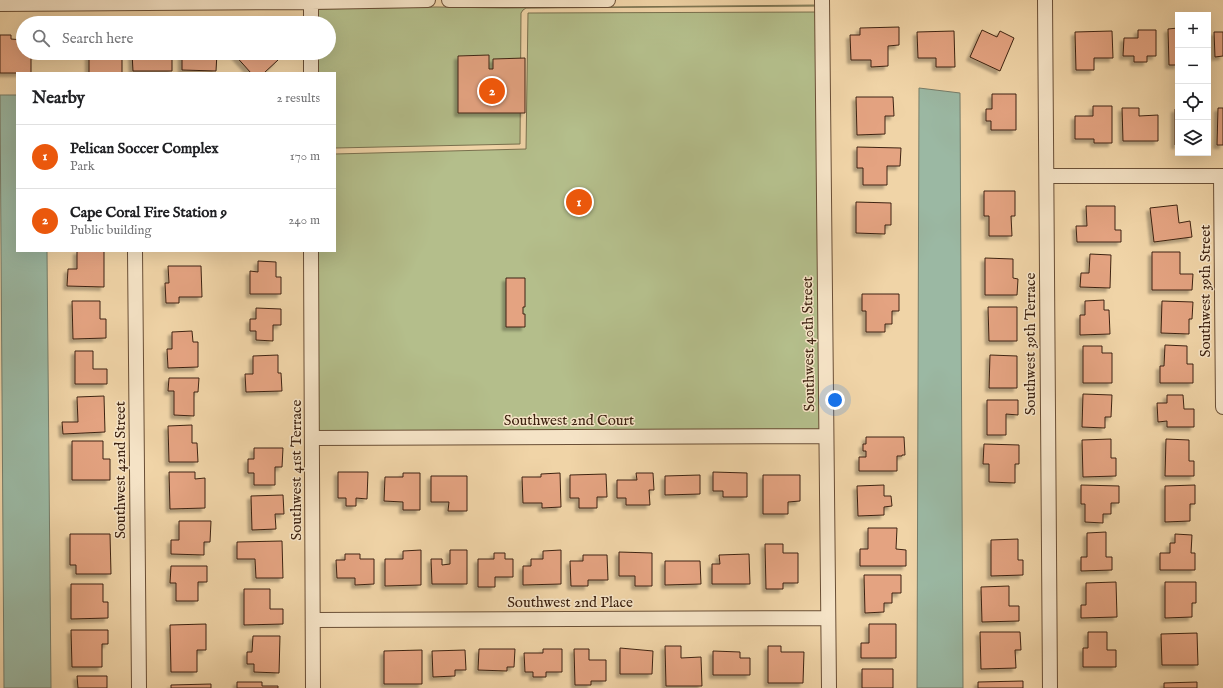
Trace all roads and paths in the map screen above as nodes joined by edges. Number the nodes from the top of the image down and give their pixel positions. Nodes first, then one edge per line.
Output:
1 (428, 0) edge
2 (449, 0) edge
3 (505, 0) edge
4 (608, 0) edge
5 (822, 0) edge
6 (1045, 0) edge
7 (311, 1) edge
8 (0, 4) edge
9 (311, 16) edge
10 (311, 60) edge
11 (312, 72) edge
12 (1047, 176) junction
13 (1222, 176) edge
14 (135, 252) edge
15 (311, 252) edge
16 (1223, 407) edge
17 (826, 436) junction
18 (313, 438) junction
19 (828, 618) junction
20 (313, 620) junction
21 (139, 688) edge
22 (313, 688) edge
23 (829, 688) edge
24 (1050, 688) edge

1 - 7 street
2 - 3 street
3 - 4 street
5 - 17 street, Southwest 40th Street
6 - 12 street, Southwest 39th Terrace
7 - 8 street
7 - 9 street
10 - 11 street
12 - 13 street
12 - 24 street, Southwest 39th Terrace
13 - 16 street, Southwest 39th Street
14 - 21 street, Southwest 42nd Street
15 - 18 street, Southwest 41st Terrace
17 - 18 street, Southwest 2nd Court
17 - 19 street, Southwest 40th Street
18 - 20 street, Southwest 41st Terrace
19 - 20 street, Southwest 2nd Place
19 - 23 street, Southwest 40th Street
20 - 22 street, Southwest 41st Terrace

